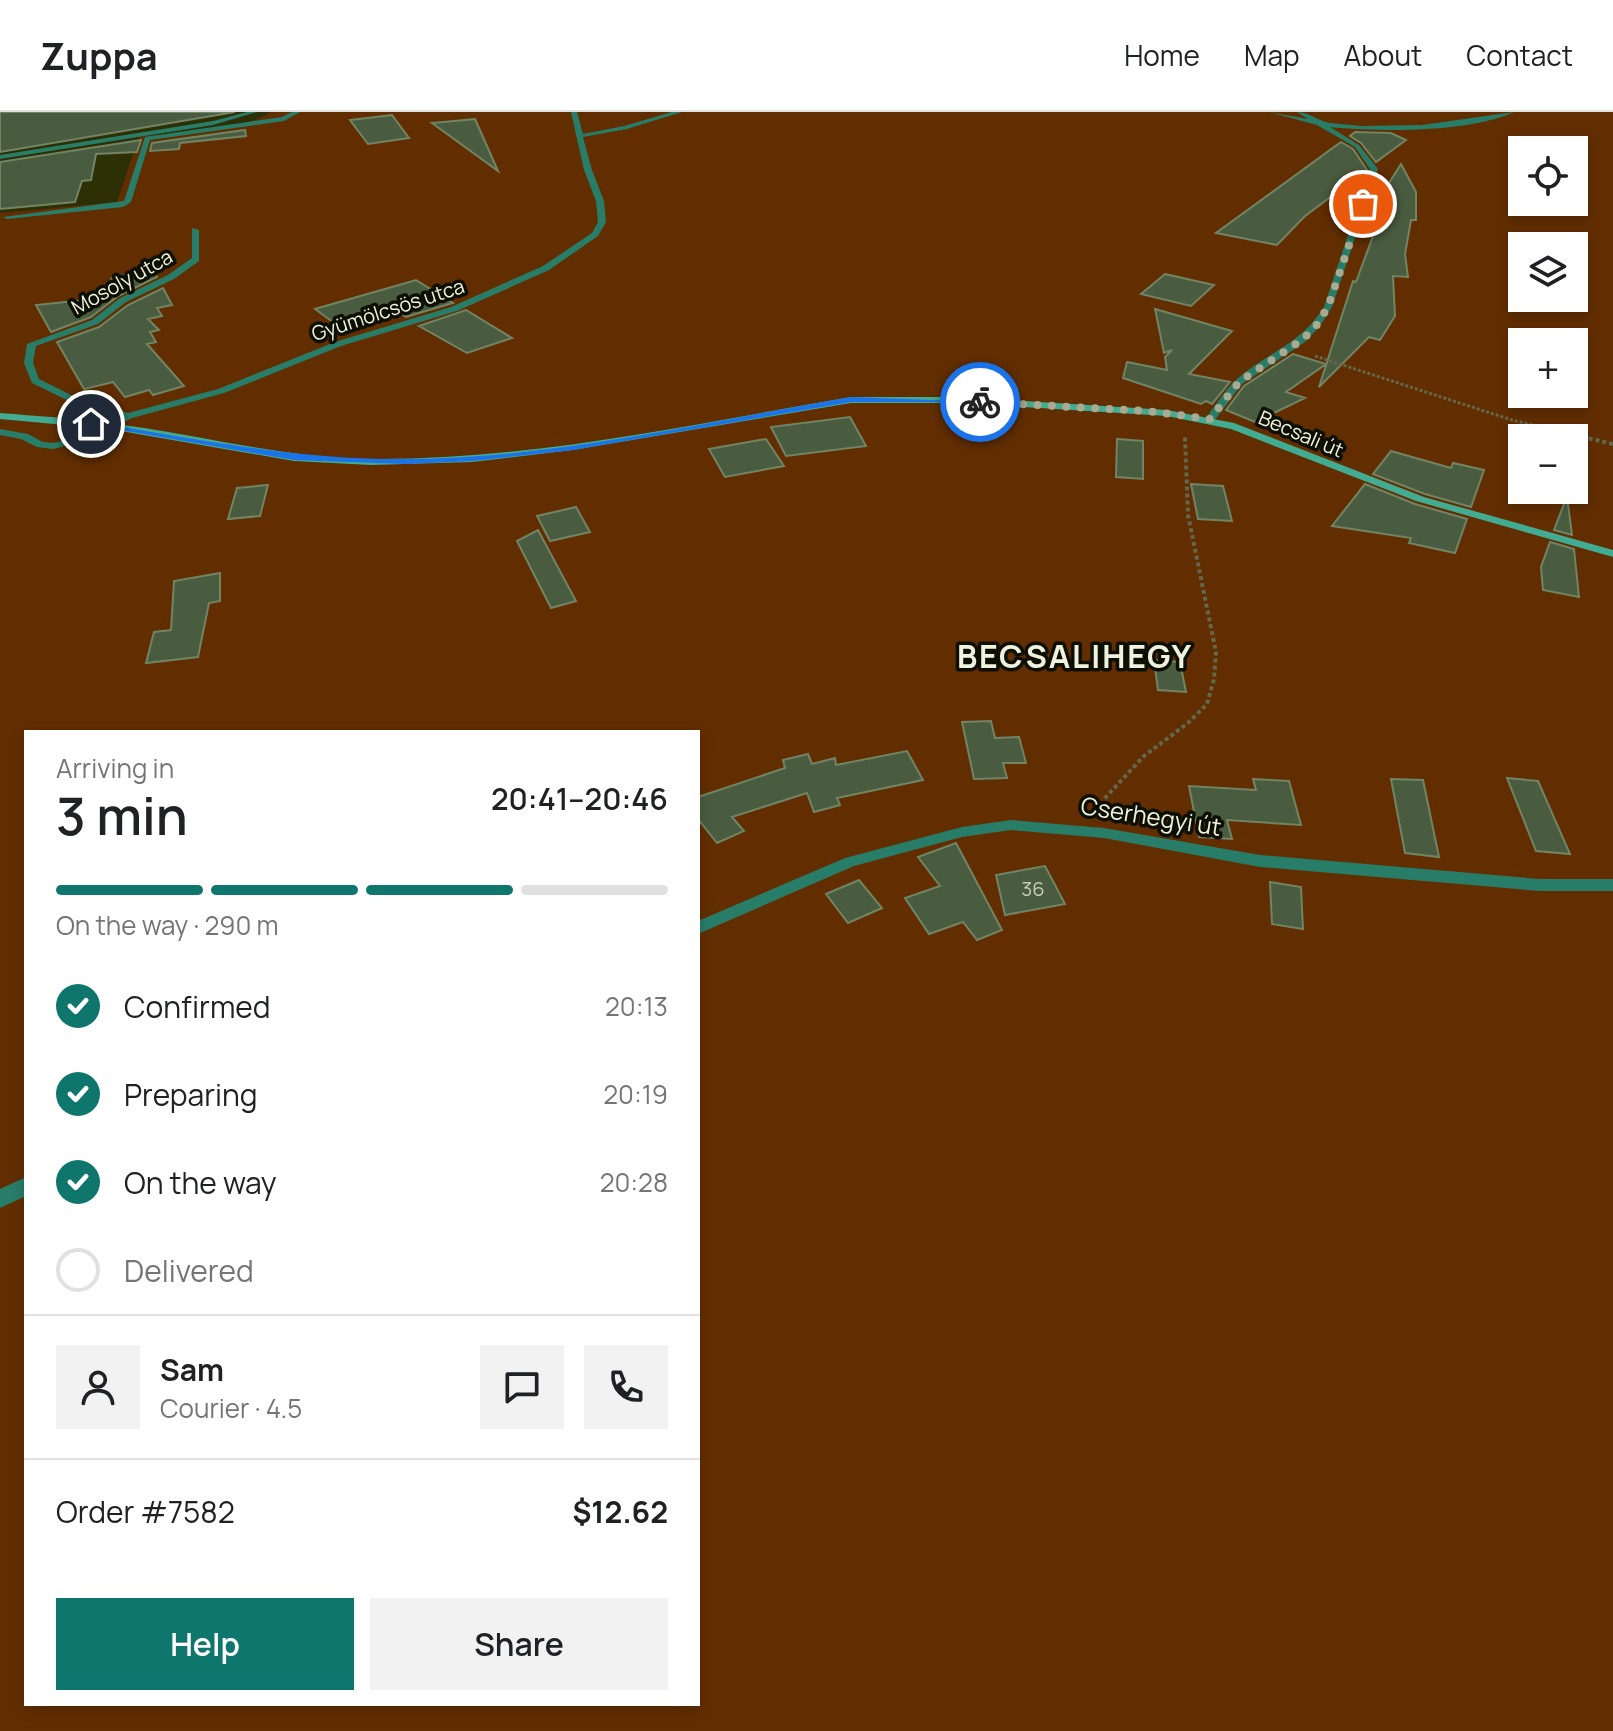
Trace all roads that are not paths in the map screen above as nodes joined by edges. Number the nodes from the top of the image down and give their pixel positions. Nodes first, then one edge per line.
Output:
1 (254, 112) edge
2 (297, 112) edge
3 (574, 112) edge
4 (679, 112) edge
5 (1272, 112) edge
6 (1300, 112) edge
7 (1511, 112) edge
8 (1322, 125) junction
9 (580, 136) junction
10 (0, 157) edge
11 (7, 217) dead end
12 (195, 230) dead end
13 (0, 416) edge
14 (128, 416) junction
15 (1210, 419) junction
16 (109, 426) junction
17 (0, 432) edge
18 (1613, 554) edge
19 (1613, 885) edge
20 (700, 927) edge
21 (24, 1187) edge
22 (0, 1199) edge

1 - 10 street
2 - 11 street
3 - 9 street, Gyümölcsös utca
4 - 9 street
5 - 8 street
6 - 8 street
7 - 8 street
8 - 15 street
9 - 14 street, Gyümölcsös utca
12 - 14 street, Mosoly utca
13 - 16 main road, Becsali út
14 - 16 street, Gyümölcsös utca
15 - 16 main road, Becsali út
15 - 18 main road, Becsali út
16 - 17 street
19 - 20 street, Cserhegyi út
21 - 22 street

